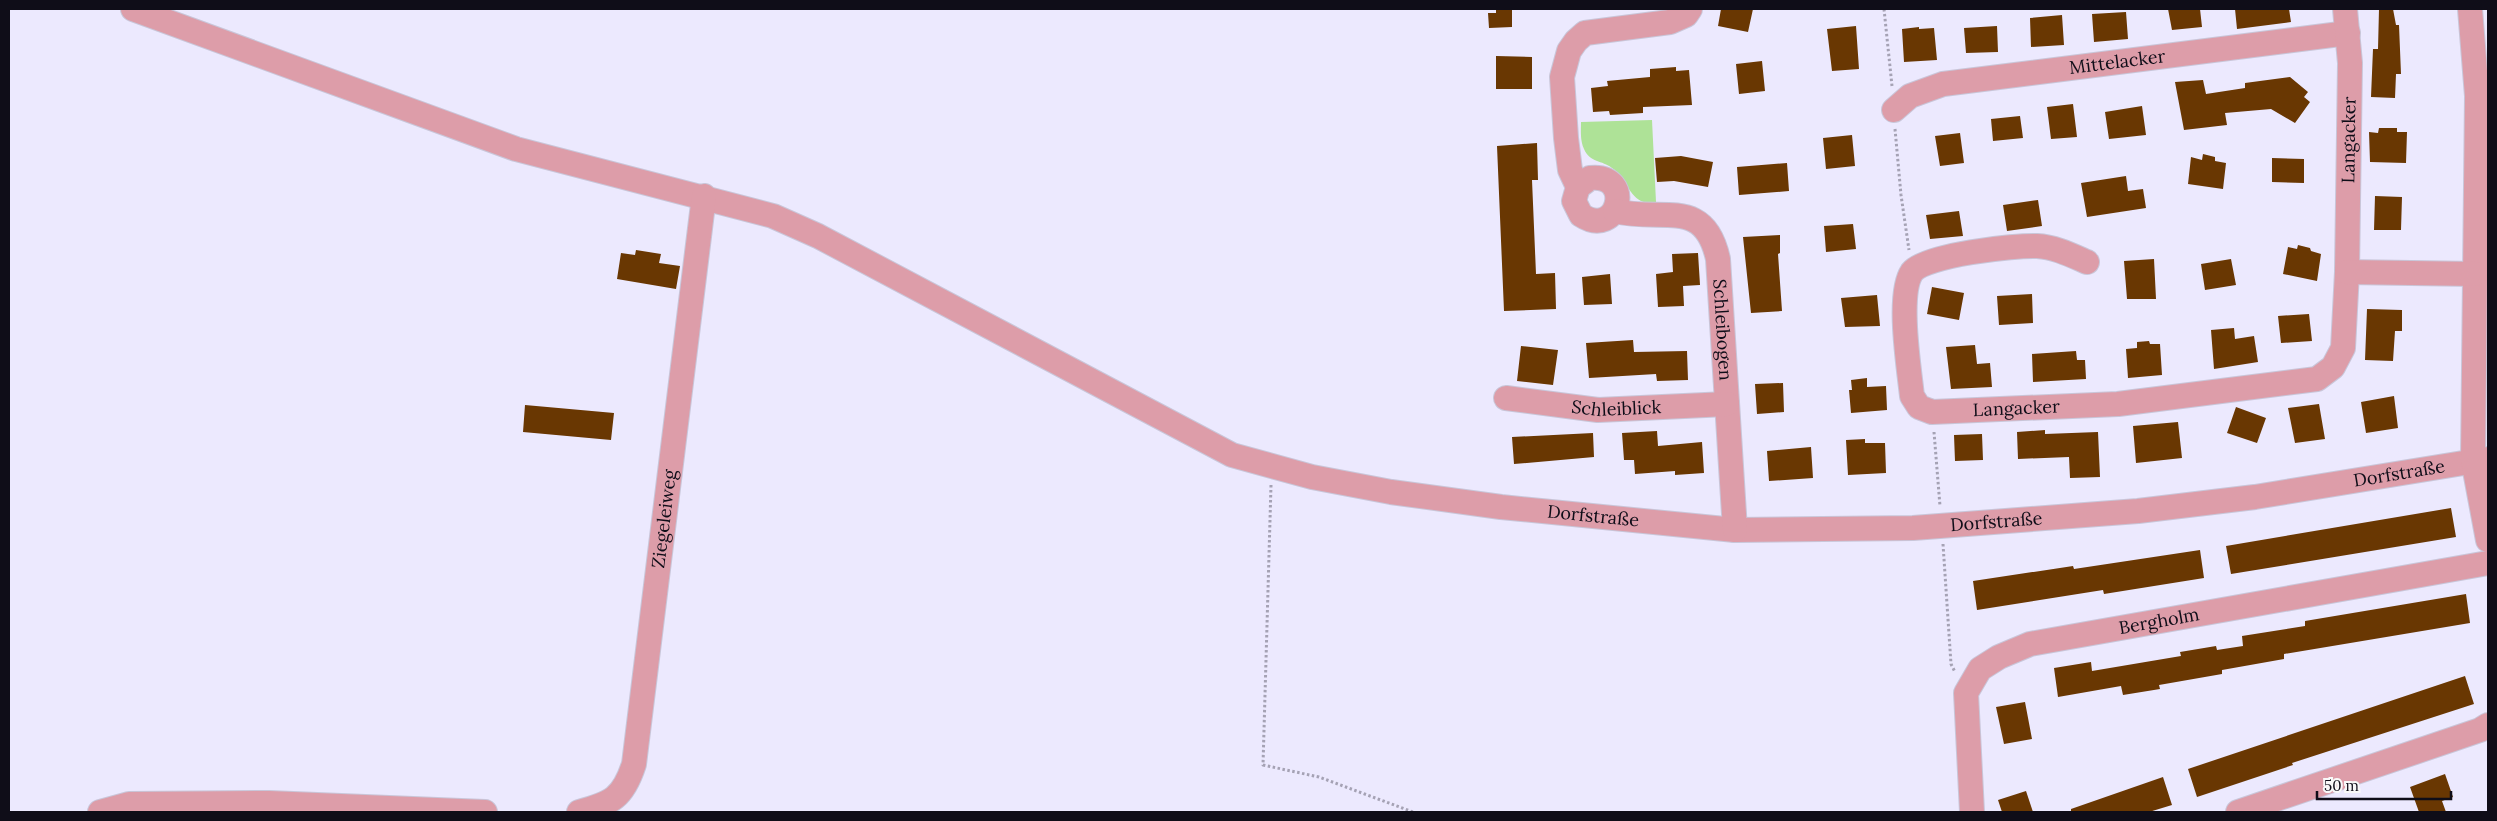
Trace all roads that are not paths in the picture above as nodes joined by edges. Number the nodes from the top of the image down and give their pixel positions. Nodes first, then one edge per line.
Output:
1 (133, 9) edge
2 (1690, 9) edge
3 (2345, 9) edge
4 (2470, 9) edge
5 (2348, 33) junction
6 (1894, 110) road end
7 (704, 196) junction
8 (2087, 262) dead end
9 (2347, 272) junction
10 (2475, 274) junction
11 (1506, 398) dead end
12 (1727, 404) junction
13 (2481, 460) edge
14 (2486, 513) edge
15 (1735, 530) junction
16 (2488, 540) edge
17 (2488, 563) edge
18 (2488, 725) edge
19 (100, 812) edge
20 (485, 812) edge
21 (579, 812) edge
22 (1972, 812) edge
23 (2238, 812) edge

1 - 7 street, Dorfstraße
2 - 12 street, Schleibogen
3 - 5 street, Langacker
4 - 10 street
5 - 6 street, Mittelacker
5 - 9 street, Langacker
7 - 15 street, Dorfstraße
7 - 21 street, Ziegeleiweg
8 - 9 street, Langacker
9 - 10 street
10 - 13 street
11 - 12 street, Schleiblick
12 - 15 street, Schleibogen
13 - 14 street
13 - 15 street, Dorfstraße
14 - 16 street
17 - 22 street, Bergholm
18 - 23 street
19 - 20 street

